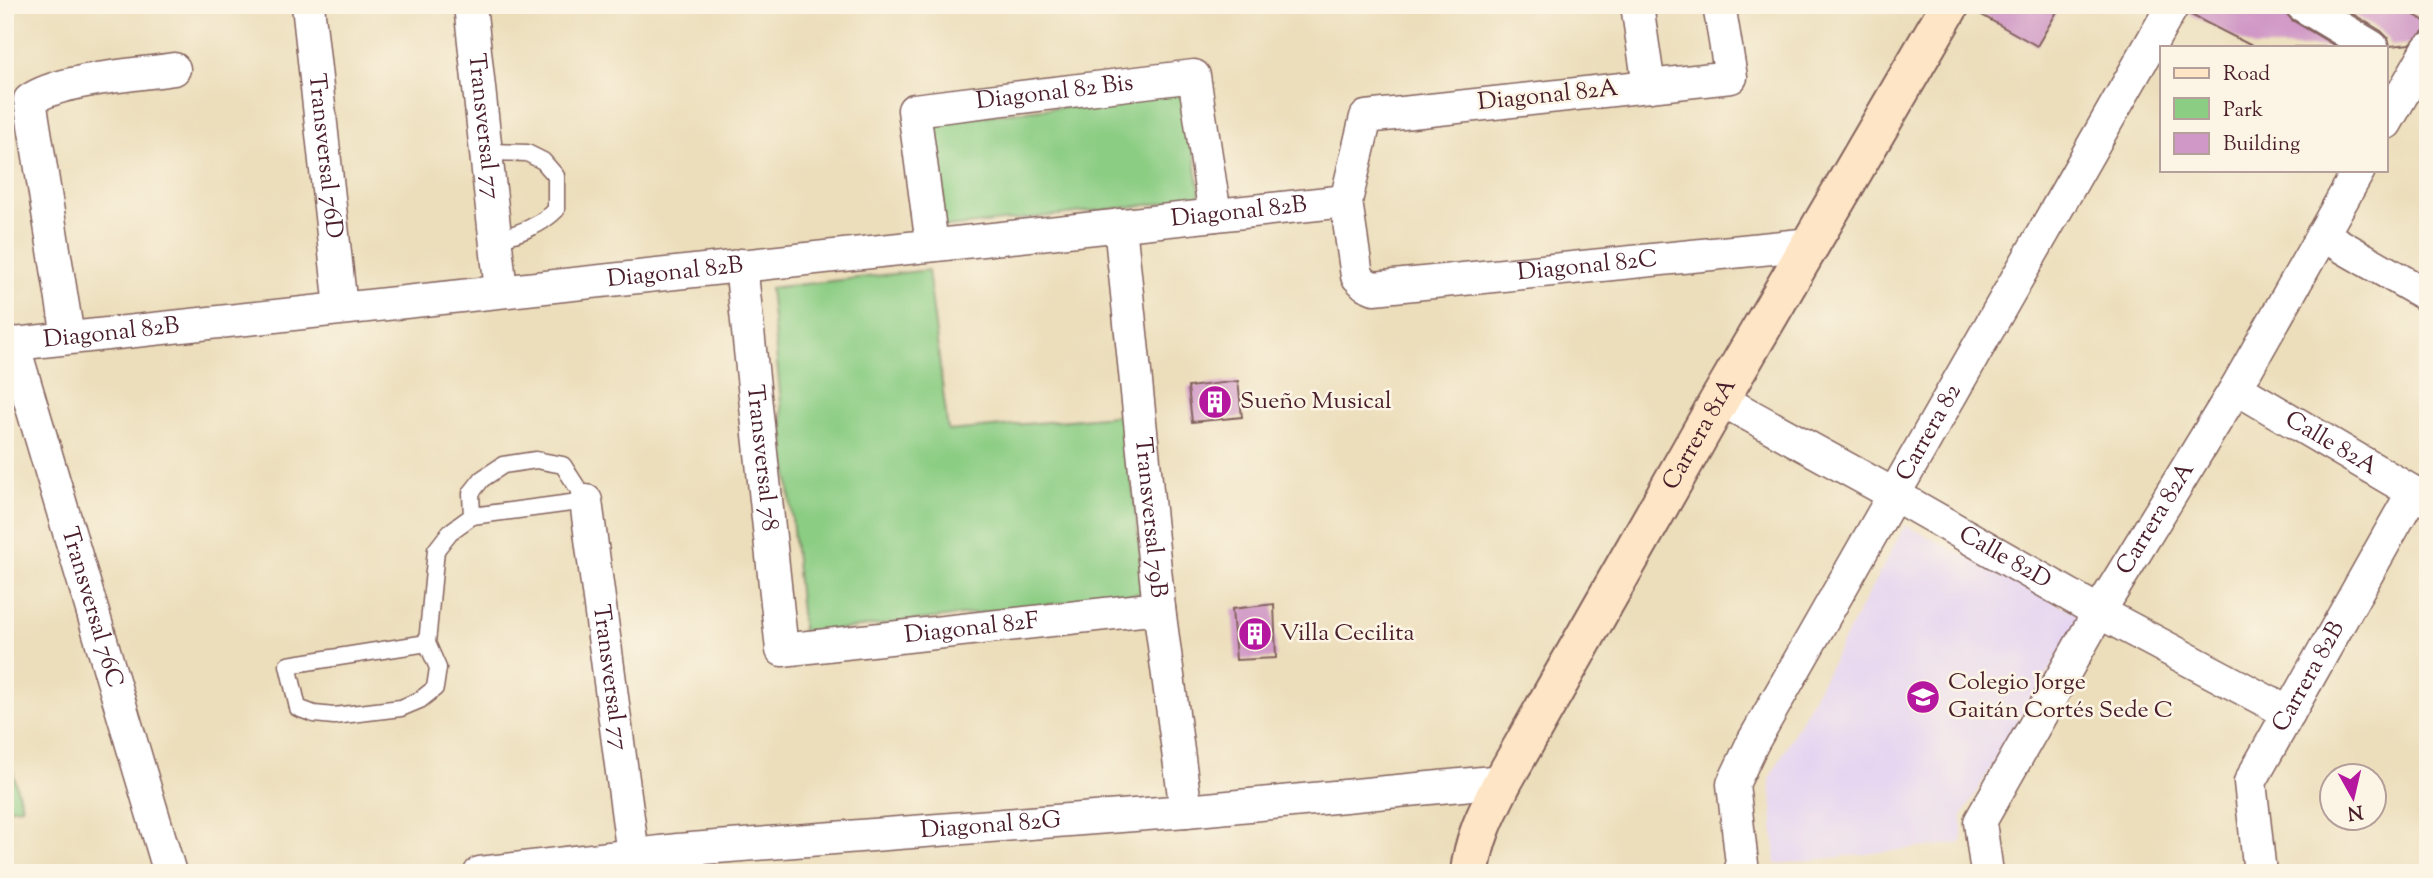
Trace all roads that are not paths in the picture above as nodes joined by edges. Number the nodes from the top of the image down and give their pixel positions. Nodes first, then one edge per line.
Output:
1 (308, 5) edge
2 (470, 5) edge
3 (1637, 5) edge
4 (1719, 5) edge
5 (1951, 5) edge
6 (2172, 5) edge
7 (2302, 5) edge
8 (2370, 46) edge
9 (2388, 56) edge
10 (2423, 67) edge
11 (174, 69) dead end
12 (1649, 86) junction
13 (2388, 120) edge
14 (487, 152) junction
15 (2358, 172) edge
16 (1346, 201) junction
17 (1215, 215) junction
18 (1120, 225) junction
19 (2322, 235) junction
20 (496, 240) junction
21 (1811, 244) junction
22 (932, 245) junction
23 (741, 265) junction
24 (501, 291) junction
25 (2428, 296) edge
26 (341, 308) junction
27 (68, 337) junction
28 (9, 344) edge
29 (2235, 388) junction
30 (1720, 399) junction
31 (1893, 494) junction
32 (2420, 496) edge
33 (586, 501) junction
34 (472, 516) junction
35 (1159, 608) junction
36 (2099, 612) junction
37 (427, 643) junction
38 (782, 650) joint
39 (2289, 713) junction
40 (1503, 781) junction
41 (1186, 811) junction
42 (633, 855) junction
43 (680, 861) edge
44 (170, 873) edge
45 (480, 873) edge
46 (1470, 873) edge
47 (1743, 873) edge
48 (1987, 873) edge
49 (2260, 873) edge

1 - 26 street, Transversal 76D
2 - 14 street, Transversal 77
3 - 12 street
4 - 12 street, Diagonal 82A
5 - 21 street, Carrera 81A
6 - 31 street, Carrera 82
7 - 8 street
9 - 10 street
10 - 13 street
11 - 27 street
12 - 16 street, Diagonal 82A
14 - 20 street, Transversal 77
14 - 20 lane
15 - 19 street, Carrera 82A
16 - 17 street, Diagonal 82B
16 - 21 street, Diagonal 82C
17 - 18 street, Diagonal 82B
17 - 22 street, Diagonal 82 Bis
18 - 22 street, Diagonal 82B
18 - 35 street, Transversal 79B
19 - 25 street
19 - 29 street, Carrera 82A
20 - 24 street, Transversal 77
21 - 30 street, Carrera 81A
22 - 23 street, Diagonal 82B
23 - 24 street, Diagonal 82B
23 - 38 street, Transversal 78
24 - 26 street, Diagonal 82B
26 - 27 street, Diagonal 82B
27 - 28 street, Diagonal 82B
28 - 44 street, Transversal 76C
29 - 32 street, Calle 82A
29 - 36 street, Carrera 82A
30 - 31 street, Calle 82D
30 - 40 street, Carrera 81A
31 - 36 street, Calle 82D
31 - 47 street, Carrera 82
32 - 39 street, Carrera 82B
33 - 34 lane
33 - 34 lane
33 - 42 street, Transversal 77
34 - 37 lane
35 - 38 street, Diagonal 82F
35 - 41 street, Transversal 79B
36 - 39 street, Calle 82D
36 - 48 street, Carrera 82A
37 - 37 lane
39 - 49 street, Carrera 82B
40 - 41 street, Diagonal 82G
40 - 46 street, Carrera 81A
41 - 43 street, Diagonal 82G
42 - 43 street, Diagonal 82G
42 - 45 street, Diagonal 82G

